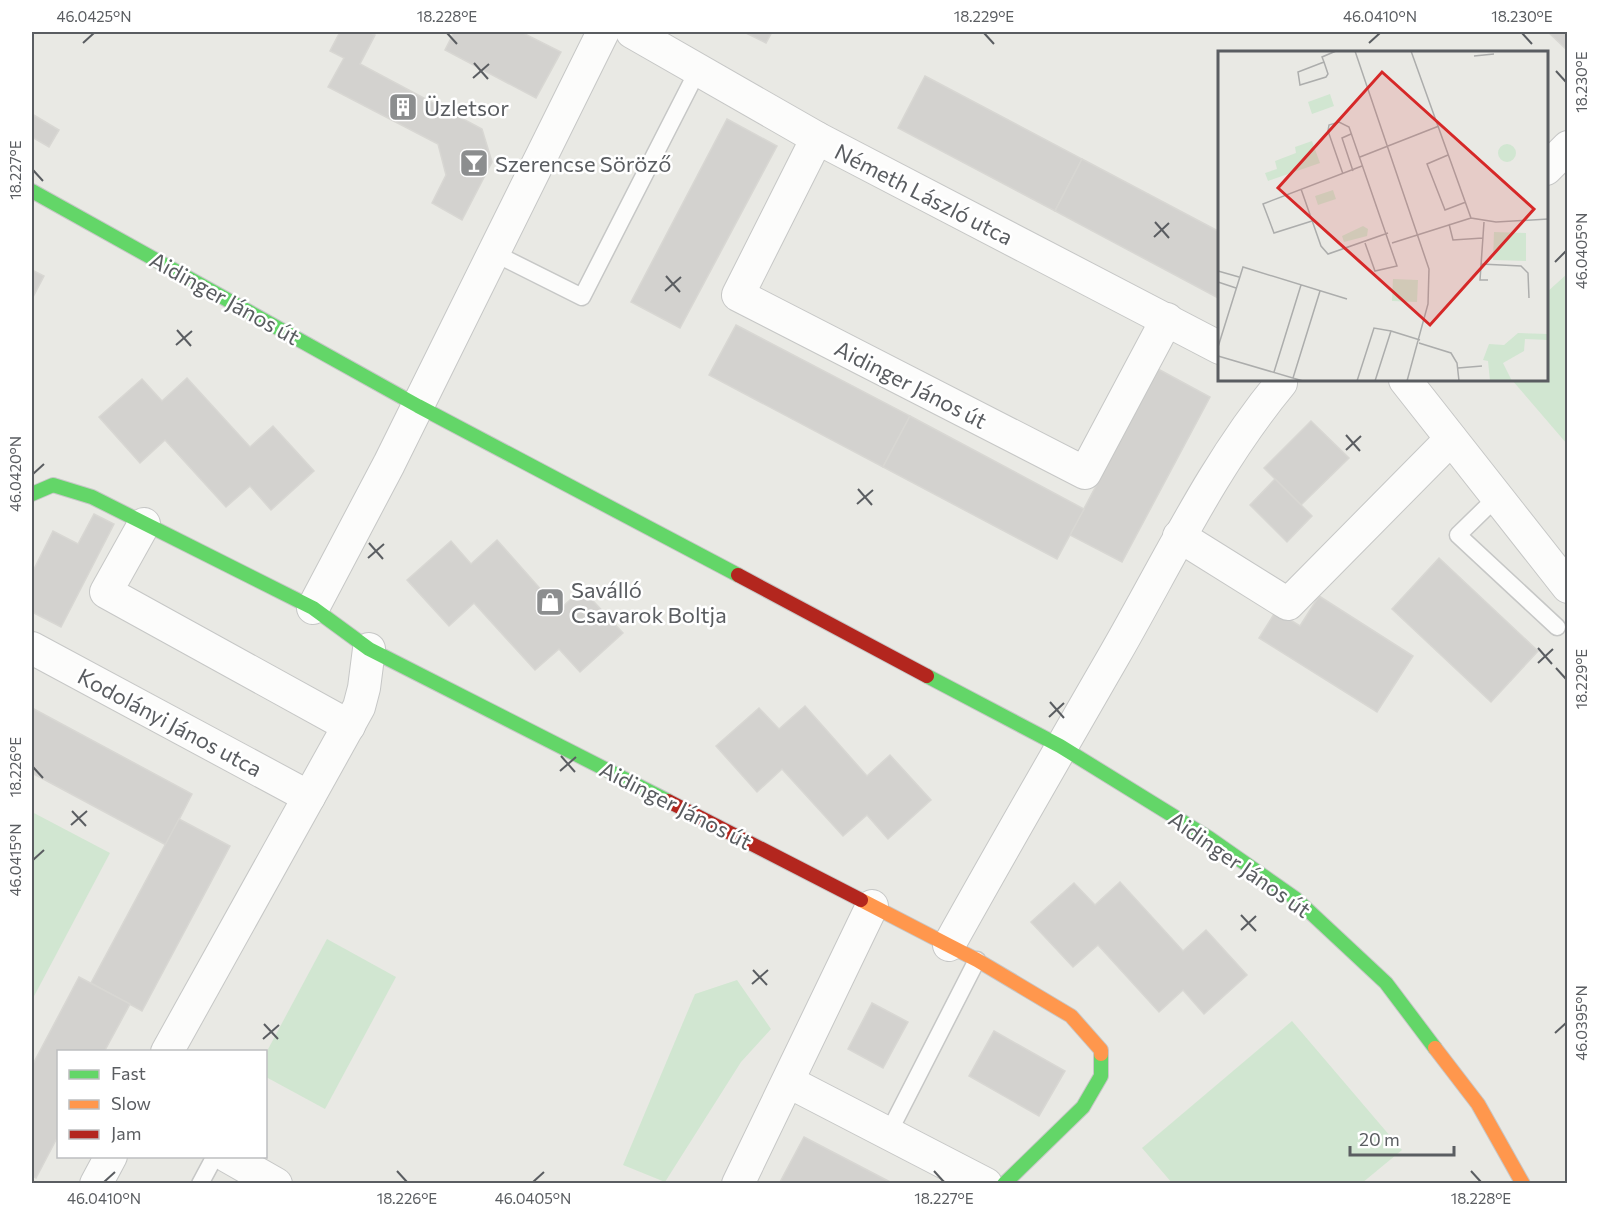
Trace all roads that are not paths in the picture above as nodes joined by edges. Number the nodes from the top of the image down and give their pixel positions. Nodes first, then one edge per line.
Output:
1 (603, 32) edge
2 (632, 32) edge
3 (698, 70) junction
4 (817, 138) junction
5 (1568, 147) edge
6 (1548, 167) edge
7 (32, 191) edge
8 (494, 253) junction
9 (1167, 319) junction
10 (1218, 347) edge
11 (1281, 381) edge
12 (1406, 381) edge
13 (418, 406) junction
14 (1451, 439) junction
15 (32, 493) edge
16 (1497, 497) junction
17 (144, 524) junction
18 (1179, 536) junction
19 (1568, 588) edge
20 (313, 608) junction
21 (1557, 627) dead end
22 (32, 648) edge
23 (369, 650) junction
24 (349, 726) junction
25 (1060, 746) junction
26 (309, 797) junction
27 (872, 906) junction
28 (949, 945) junction
29 (977, 960) junction
30 (168, 1050) edge
31 (789, 1082) junction
32 (889, 1132) junction
33 (110, 1158) edge
34 (214, 1158) edge
35 (230, 1158) edge
36 (96, 1184) edge
37 (200, 1184) edge
38 (276, 1184) edge
39 (738, 1184) edge
40 (986, 1184) edge
41 (1004, 1184) edge
42 (1523, 1184) edge

1 - 8 street
2 - 3 street, Németh László utca
3 - 4 street, Németh László utca
3 - 8 lane
4 - 9 street, Németh László utca
4 - 9 street, Aidinger János út
5 - 6 street
7 - 13 street, Aidinger János út
8 - 13 street
9 - 10 street, Németh László utca
11 - 18 street
12 - 14 street
13 - 20 street
13 - 25 street, Aidinger János út
14 - 16 street
14 - 18 street
15 - 17 street, Aidinger János út
16 - 19 street
16 - 21 lane
17 - 20 street, Aidinger János út
17 - 24 street
18 - 25 street
20 - 23 street, Aidinger János út
22 - 26 street, Kodolányi János utca
23 - 24 street
23 - 27 street, Aidinger János út
24 - 26 street
25 - 28 street
25 - 42 street, Aidinger János út
26 - 30 street
27 - 28 street, Aidinger János út
27 - 31 street
28 - 29 street, Aidinger János út
29 - 32 lane
29 - 41 street, Aidinger János út
31 - 32 street
31 - 39 street
32 - 40 street
33 - 36 street
34 - 37 lane
35 - 38 street

